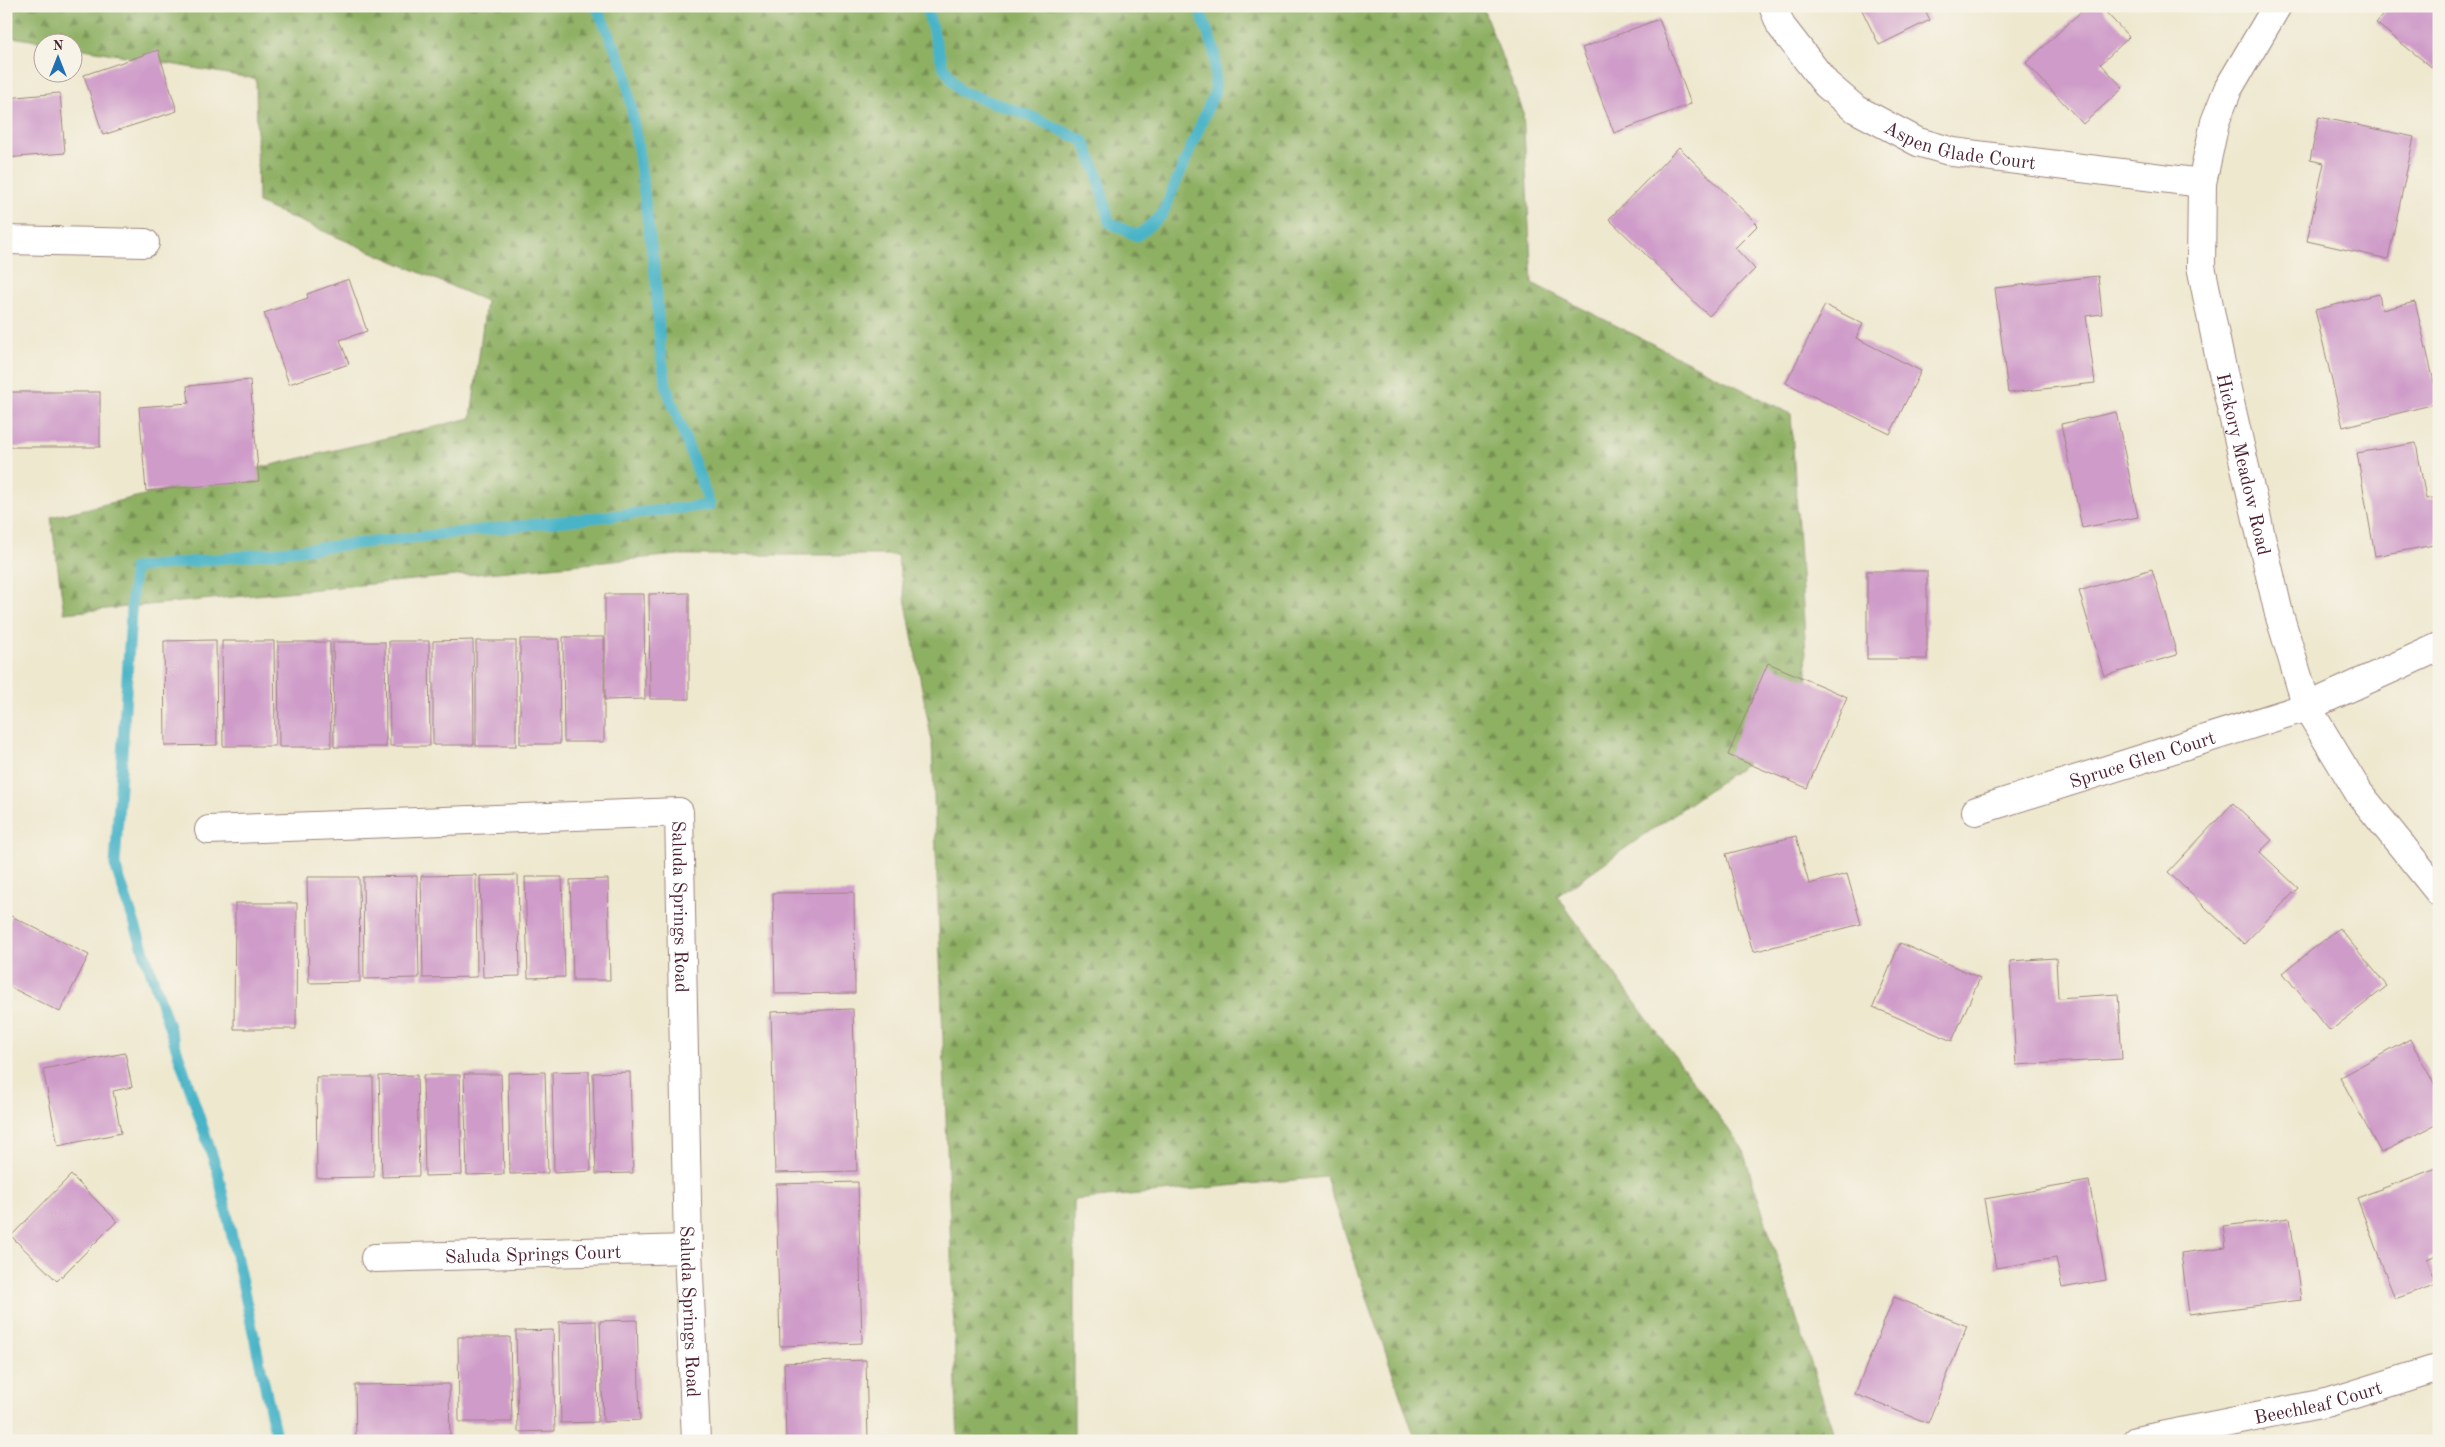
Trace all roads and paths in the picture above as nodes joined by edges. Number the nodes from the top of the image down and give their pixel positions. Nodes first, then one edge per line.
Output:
1 (1772, 6) edge
2 (2277, 6) edge
3 (2202, 183) junction
4 (6, 240) edge
5 (145, 243) dead end
6 (2439, 647) edge
7 (2307, 707) junction
8 (1976, 811) dead end
9 (209, 830) dead end
10 (2439, 892) edge
11 (688, 1248) junction
12 (376, 1258) dead end
13 (2439, 1368) edge
14 (696, 1441) edge
15 (2136, 1441) edge

1 - 3 street, Aspen Glade Court
2 - 3 street, Hickory Meadow Road
3 - 7 street, Hickory Meadow Road
4 - 5 street
6 - 7 street, Spruce Glen Court
7 - 8 street, Spruce Glen Court
7 - 10 street, Hickory Meadow Road
9 - 11 street, Saluda Springs Road
11 - 12 street, Saluda Springs Court
11 - 14 street, Saluda Springs Road
13 - 15 street, Beechleaf Court

